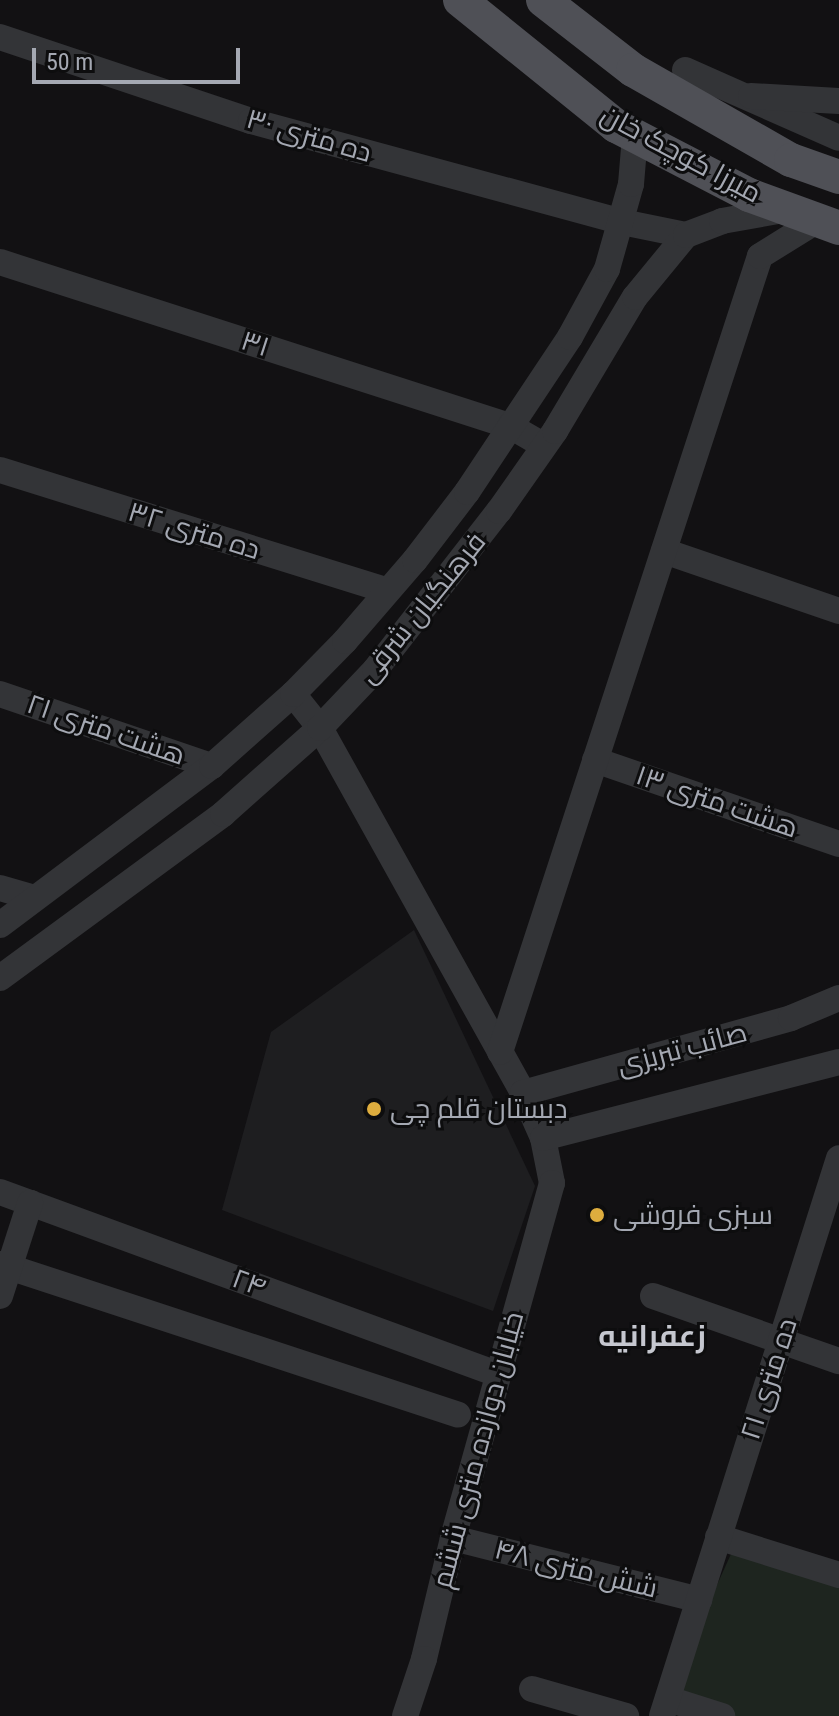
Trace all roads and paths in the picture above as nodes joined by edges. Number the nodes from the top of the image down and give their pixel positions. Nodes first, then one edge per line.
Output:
1 (460, 0) edge
2 (552, 4) edge
3 (0, 37) edge
4 (685, 70) dead end
5 (736, 95) junction
6 (839, 101) edge
7 (635, 136) junction
8 (839, 138) edge
9 (839, 177) edge
10 (815, 219) edge
11 (622, 222) junction
12 (686, 235) junction
13 (0, 262) edge
14 (591, 299) junction
15 (623, 318) junction
16 (510, 426) junction
17 (544, 446) junction
18 (0, 470) edge
19 (664, 551) junction
20 (388, 591) junction
21 (839, 611) edge
22 (0, 694) edge
23 (293, 694) junction
24 (320, 728) junction
25 (595, 760) junction
26 (212, 766) junction
27 (839, 844) edge
28 (0, 888) edge
29 (35, 898) junction
30 (0, 925) edge
31 (0, 978) edge
32 (839, 998) edge
33 (500, 1052) junction
34 (839, 1062) edge
35 (523, 1093) junction
36 (543, 1138) junction
37 (838, 1166) edge
38 (0, 1192) edge
39 (30, 1203) junction
40 (5, 1266) edge
41 (0, 1296) edge
42 (653, 1296) dead end
43 (782, 1340) junction
44 (839, 1361) edge
45 (497, 1374) junction
46 (458, 1415) dead end
47 (718, 1537) junction
48 (453, 1538) junction
49 (839, 1575) edge
50 (699, 1600) junction
51 (532, 1689) dead end
52 (665, 1708) edge
53 (405, 1716) edge
54 (626, 1716) edge
55 (722, 1716) edge

1 - 7 main road, میرزا کوچک خان
2 - 9 main road, میرزا کوچک خان
3 - 11 street, ده متری ۳۰
4 - 5 street
5 - 6 street
5 - 8 street
7 - 10 main road, میرزا کوچک خان
7 - 11 street, فرهنگیان شرقی
10 - 12 street, فرهنگیان شرقی
10 - 19 street
11 - 12 street, ده متری ۳۰
11 - 14 street, فرهنگیان شرقی
12 - 15 street, فرهنگیان شرقی
13 - 16 street, ۳۱
14 - 15 street
14 - 16 street, فرهنگیان شرقی
15 - 17 street, فرهنگیان شرقی
16 - 17 street, ۳۱
16 - 20 street, فرهنگیان شرقی
17 - 24 street, فرهنگیان شرقی
18 - 20 street, ده متری ۳۲
19 - 21 street
19 - 25 street
20 - 23 street, فرهنگیان شرقی
22 - 26 street, هشت متری ۲۱
23 - 24 street
23 - 26 street, فرهنگیان شرقی
24 - 31 street, فرهنگیان شرقی
24 - 33 street
25 - 27 street, هشت متری ۱۳
25 - 33 street
26 - 29 street, فرهنگیان شرقی
28 - 29 street
29 - 30 street, فرهنگیان شرقی
32 - 35 street, صائب تبریزی
33 - 35 street
34 - 36 street, صائب تبریزی
35 - 36 street
36 - 45 street, خیابان دوازده متری ششم
37 - 43 street, ده متری ۲۱
38 - 39 street, ۲۴
39 - 40 street
39 - 45 street, ۲۴
40 - 41 street
40 - 46 street
42 - 43 street
43 - 44 street
43 - 47 street, ده متری ۲۱
45 - 48 street, خیابان دوازده متری ششم
47 - 49 street
47 - 50 street, ده متری ۲۱
48 - 50 street, شش متری ۴۸
48 - 53 street, خیابان دوازده متری ششم
50 - 52 street, ده متری ۲۱
51 - 54 street
52 - 55 street

